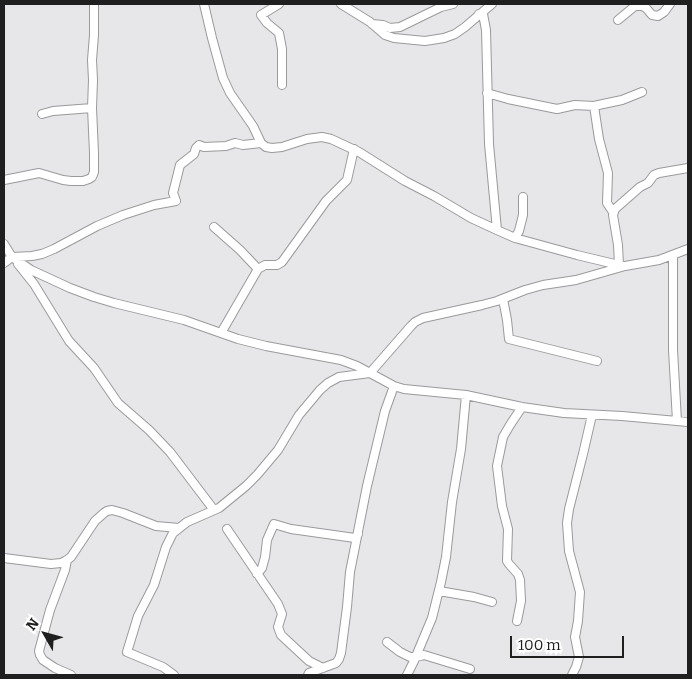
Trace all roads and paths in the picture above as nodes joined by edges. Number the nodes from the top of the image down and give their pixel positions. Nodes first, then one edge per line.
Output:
1 (204, 4) edge
2 (279, 4) edge
3 (341, 4) edge
4 (453, 4) edge
5 (670, 4) edge
6 (96, 5) edge
7 (487, 5) edge
8 (479, 14) junction
9 (618, 20) dead end
10 (372, 24) junction
11 (282, 85) dead end
12 (642, 92) dead end
13 (487, 93) junction
14 (594, 106) junction
15 (92, 108) junction
16 (42, 114) dead end
17 (261, 144) junction
18 (354, 149) junction
19 (688, 168) edge
20 (4, 180) edge
21 (523, 197) dead end
22 (614, 212) junction
23 (214, 227) dead end
24 (497, 230) junction
25 (515, 238) junction
26 (4, 244) edge
27 (688, 249) edge
28 (673, 255) junction
29 (12, 257) junction
30 (4, 263) edge
31 (622, 266) junction
32 (258, 269) junction
33 (503, 298) junction
34 (221, 333) junction
35 (597, 361) dead end
36 (370, 372) junction
37 (394, 386) junction
38 (466, 395) junction
39 (522, 407) junction
40 (592, 415) junction
41 (677, 421) junction
42 (688, 422) edge
43 (214, 510) junction
44 (179, 528) junction
45 (227, 529) dead end
46 (358, 534) junction
47 (4, 558) edge
48 (67, 560) junction
49 (257, 574) junction
50 (439, 591) junction
51 (492, 602) dead end
52 (517, 621) dead end
53 (387, 642) dead end
54 (416, 657) junction
55 (323, 668) junction
56 (470, 669) dead end
57 (71, 675) edge
58 (174, 675) edge
59 (308, 675) edge
60 (407, 675) edge
61 (572, 675) edge

1 - 17 street
2 - 11 street
3 - 10 street
4 - 10 street
5 - 9 street
6 - 15 street
7 - 8 street
8 - 10 street
8 - 13 street
12 - 14 street
13 - 14 street
13 - 24 street
14 - 22 street
15 - 16 street
15 - 20 street
17 - 18 street
17 - 29 street
18 - 24 street
18 - 32 street
19 - 22 street
21 - 25 street
22 - 31 street
23 - 32 street
24 - 25 street
25 - 31 street
26 - 29 street
27 - 28 street
28 - 31 street
28 - 41 street
29 - 30 street
29 - 34 street
29 - 43 street
31 - 33 street
32 - 34 street
33 - 35 street
33 - 36 street
34 - 36 street
36 - 37 street
36 - 43 street
37 - 38 street
37 - 46 street
38 - 39 street
38 - 50 street
39 - 40 street
39 - 52 street
40 - 41 street
40 - 61 street
41 - 42 street
43 - 44 street
44 - 48 street
44 - 58 street
45 - 49 street
46 - 49 street
46 - 55 street
47 - 48 street
48 - 57 street
49 - 55 street
50 - 51 street
50 - 54 street
53 - 54 street
54 - 56 street
54 - 60 street
55 - 59 street

